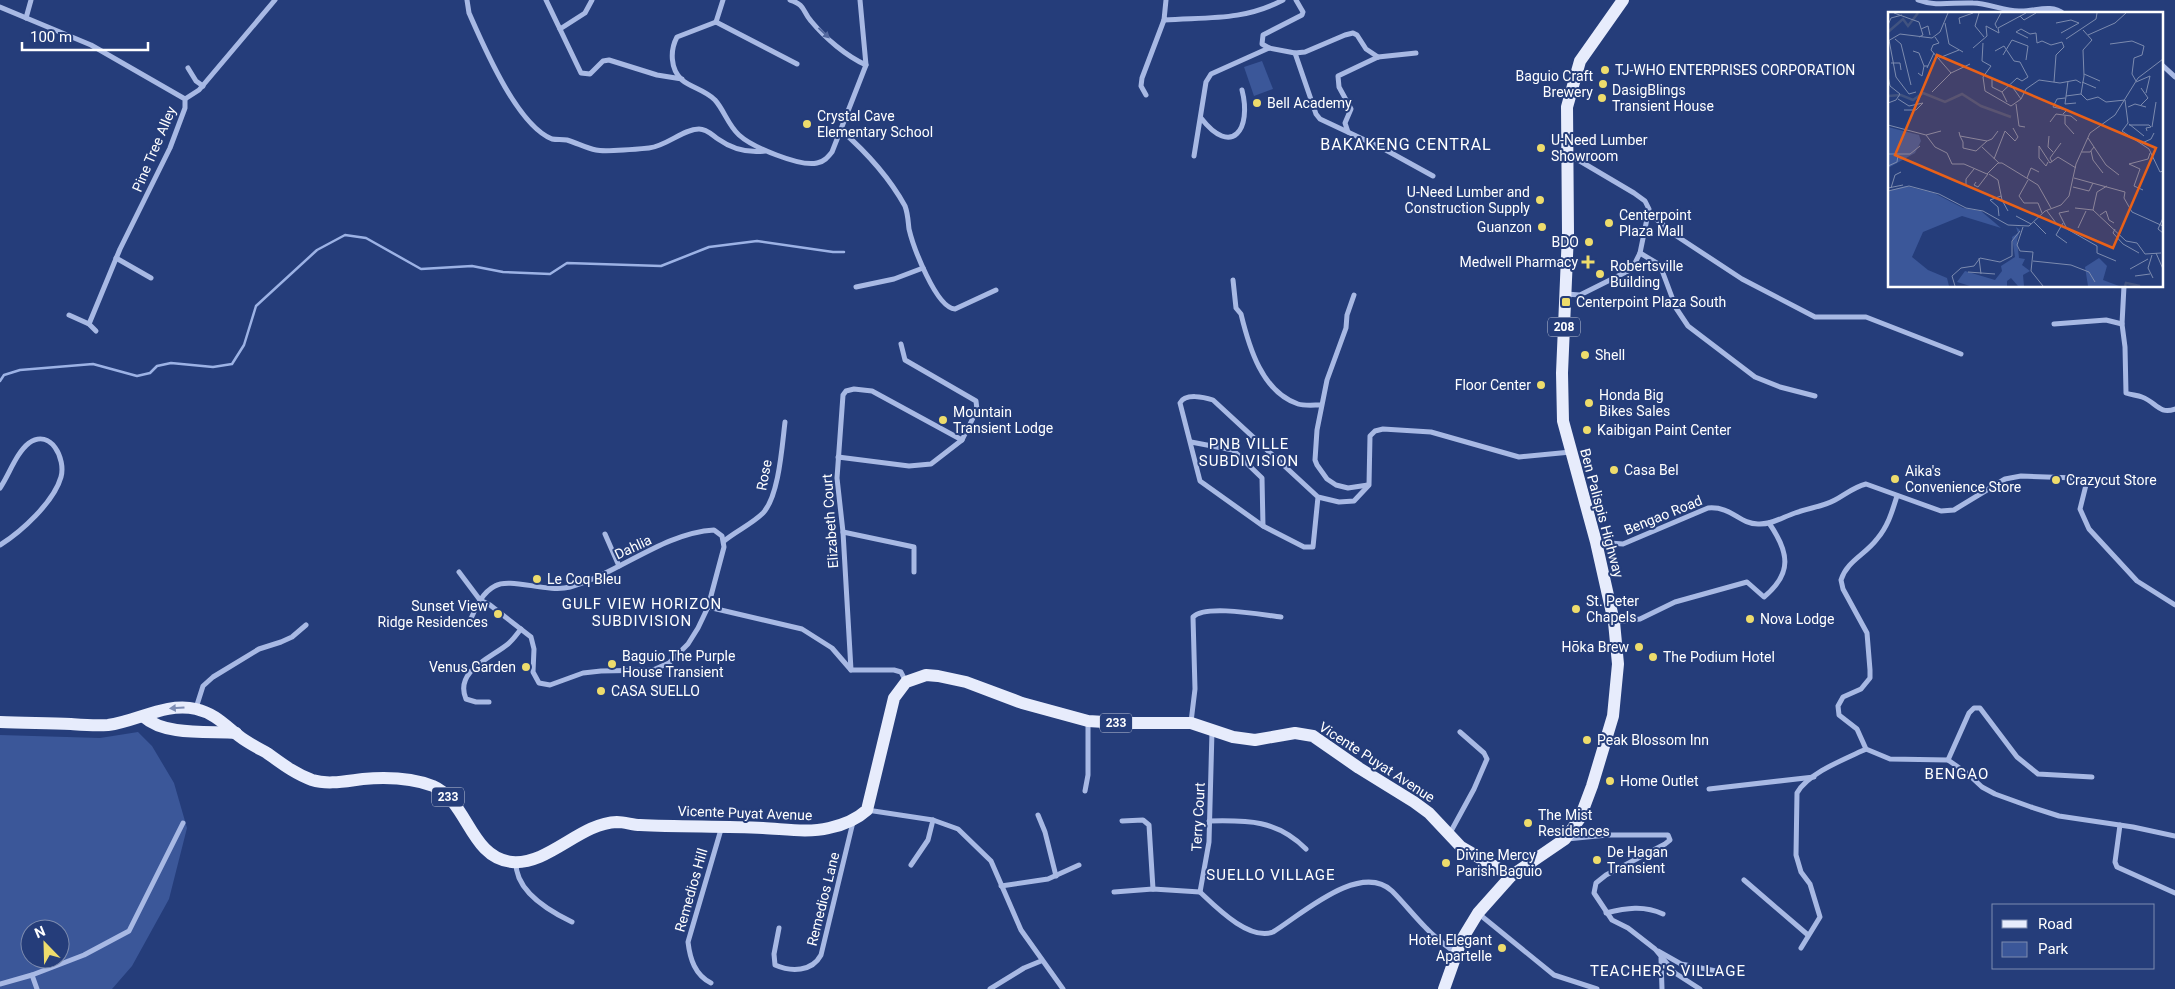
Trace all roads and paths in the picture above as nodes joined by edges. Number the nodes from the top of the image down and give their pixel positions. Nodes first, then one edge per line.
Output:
1 (31, 0) edge
2 (275, 0) edge
3 (467, 0) edge
4 (546, 0) edge
5 (592, 0) edge
6 (723, 0) edge
7 (790, 0) edge
8 (860, 0) edge
9 (1166, 0) edge
10 (1283, 0) edge
11 (1296, 0) edge
12 (1623, 0) edge
13 (1918, 0) edge
14 (2045, 0) edge
15 (0, 7) edge
16 (2044, 8) junction
17 (2006, 12) edge
18 (2061, 12) edge
19 (26, 18) junction
20 (1164, 20) junction
21 (716, 22) junction
22 (560, 29) junction
23 (1269, 48) junction
24 (1295, 53) junction
25 (1416, 54) dead end
26 (1378, 57) junction
27 (797, 64) dead end
28 (866, 65) junction
29 (2162, 65) edge
30 (188, 68) dead end
31 (2175, 77) edge
32 (682, 79) junction
33 (203, 86) junction
34 (1242, 90) dead end
35 (1146, 94) dead end
36 (185, 99) junction
37 (1201, 118) junction
38 (841, 130) junction
39 (1348, 132) junction
40 (766, 151) junction
41 (1567, 153) junction
42 (1194, 156) dead end
43 (1433, 176) dead end
44 (1648, 212) junction
45 (1640, 253) junction
46 (116, 258) junction
47 (923, 268) junction
48 (151, 278) dead end
49 (1233, 280) dead end
50 (856, 287) dead end
51 (2124, 288) edge
52 (996, 290) dead end
53 (1566, 294) junction
54 (1354, 295) dead end
55 (69, 315) dead end
56 (89, 324) junction
57 (2054, 324) dead end
58 (2122, 324) junction
59 (96, 331) dead end
60 (901, 344) dead end
61 (1961, 354) dead end
62 (1815, 396) dead end
63 (1322, 405) junction
64 (2175, 409) edge
65 (785, 422) dead end
66 (962, 440) junction
67 (1191, 442) junction
68 (1571, 452) junction
69 (838, 457) junction
70 (1368, 485) junction
71 (0, 488) edge
72 (1897, 496) junction
73 (1318, 497) junction
74 (1769, 523) junction
75 (1264, 526) junction
76 (843, 532) junction
77 (605, 534) dead end
78 (724, 541) junction
79 (1596, 542) junction
80 (0, 545) edge
81 (619, 566) junction
82 (459, 572) dead end
83 (914, 572) dead end
84 (480, 600) junction
85 (2175, 605) edge
86 (708, 607) junction
87 (1281, 617) dead end
88 (469, 622) dead end
89 (1614, 622) junction
90 (306, 625) dead end
91 (521, 629) junction
92 (851, 670) junction
93 (906, 682) junction
94 (489, 702) dead end
95 (196, 709) junction
96 (144, 717) junction
97 (1088, 721) junction
98 (0, 722) edge
99 (1191, 723) junction
100 (1212, 729) junction
101 (1460, 732) dead end
102 (236, 733) junction
103 (1866, 750) junction
104 (1948, 760) junction
105 (1814, 777) junction
106 (2092, 777) dead end
107 (1709, 789) dead end
108 (1085, 791) dead end
109 (866, 810) junction
110 (1038, 815) dead end
111 (854, 820) junction
112 (933, 820) junction
113 (1122, 821) dead end
114 (1209, 821) junction
115 (183, 823) dead end
116 (722, 826) junction
117 (2120, 826) junction
118 (1448, 836) junction
119 (2175, 836) edge
120 (1565, 839) junction
121 (1306, 849) dead end
122 (516, 862) junction
123 (912, 865) dead end
124 (1079, 865) dead end
125 (1056, 876) junction
126 (1511, 876) junction
127 (1744, 880) dead end
128 (1001, 886) junction
129 (1153, 889) junction
130 (1114, 892) dead end
131 (1200, 892) junction
132 (2175, 894) edge
133 (1478, 913) junction
134 (1606, 913) junction
135 (1663, 914) dead end
136 (572, 922) dead end
137 (779, 928) dead end
138 (1808, 935) junction
139 (1801, 948) dead end
140 (1655, 949) junction
141 (1456, 953) junction
142 (1661, 958) junction
143 (1041, 961) junction
144 (1726, 973) dead end
145 (32, 974) junction
146 (711, 983) dead end
147 (0, 984) edge
148 (37, 989) edge
149 (990, 989) edge
150 (1063, 989) edge
151 (1444, 989) edge
152 (1597, 989) edge
153 (1662, 989) edge
154 (1700, 989) edge

1 - 19 street
2 - 33 street
3 - 40 street
4 - 22 street
5 - 22 street
6 - 21 street
7 -> 28 street
8 - 28 street
9 - 20 street
10 - 20 street
11 - 23 street
12 - 41 main road, Ben Palispis Highway / 208
13 - 17 street
14 - 16 street
15 - 19 street, Pine Tree Alley
16 - 17 street
16 - 18 street
19 - 36 street, Pine Tree Alley
20 - 35 street
21 - 27 street
21 - 32 street
22 - 32 street
23 - 24 street
23 - 37 street
24 - 26 street
24 - 39 street
25 - 26 street
26 - 39 street
28 - 38 street
29 - 31 street
30 - 33 street
32 - 40 street
33 - 36 street
34 - 37 street
36 - 46 street, Pine Tree Alley
37 - 42 street
38 - 40 street
38 - 47 street
39 - 43 street
41 - 44 street
41 - 53 main road, Ben Palispis Highway / 208
44 - 45 street
44 - 61 street
45 - 53 street
45 - 62 street
46 - 48 street
46 - 56 street, Pine Tree Alley
47 - 50 street
47 - 52 street
49 - 63 street
51 - 58 street
53 - 68 main road, Ben Palispis Highway / 208
54 - 63 street
55 - 56 street
56 - 59 street
57 - 58 street
58 - 64 street
60 - 66 street
63 - 70 street
65 - 78 street, Rose
66 - 69 street, Elizabeth Court
66 - 69 street
67 - 73 street
67 - 75 street
67 - 75 street
68 - 70 street
68 - 79 main road, Ben Palispis Highway / 208
69 - 76 street, Elizabeth Court
70 - 73 street
71 - 80 street
72 - 74 street, Bengao Road
72 - 85 street, Bengao Road
72 - 103 street
73 - 75 street
74 - 79 street, Bengao Road
74 - 89 street
76 - 83 street
76 - 92 street, Elizabeth Court
77 - 81 street
78 - 81 street, Dahlia
78 - 86 street
79 - 89 main road, Ben Palispis Highway / 208
81 - 84 street, Dahlia
82 - 84 street
84 - 88 street, Dahlia
84 - 91 street
86 - 91 street
86 - 92 street
87 - 99 street
89 - 120 main road, Ben Palispis Highway / 208
90 - 95 street
91 - 94 street
92 - 93 street
93 - 97 main road, Vicente Puyat Avenue / 233
93 - 109 main road
95 -> 96 main road, 233
95 - 102 main road, 233
96 - 98 main road, 233
96 - 102 main road
97 - 99 main road, Vicente Puyat Avenue / 233
97 - 108 street
99 - 100 main road, Vicente Puyat Avenue / 233
100 - 114 street, Terry Court
100 - 118 main road, Vicente Puyat Avenue / 233
101 - 118 street
102 - 122 main road, 233
103 - 104 street
103 - 105 street
104 - 106 street
104 - 117 street
105 - 107 street
105 - 138 street
109 - 111 main road, Vicente Puyat Avenue
109 - 112 street
110 - 125 street
111 - 116 main road, Vicente Puyat Avenue
111 - 137 street, Remedios Lane
112 - 123 street
112 - 128 street
113 - 129 street
114 - 121 street
114 - 131 street, Terry Court
115 - 145 street
116 - 122 main road, Vicente Puyat Avenue
116 - 146 street, Remedios Hill
117 - 119 street
117 - 132 street
118 - 126 main road, Vicente Puyat Avenue / 233
120 - 126 main road, Ben Palispis Highway / 208
120 - 134 street
122 - 136 street
124 - 125 street
125 - 128 street
126 - 133 main road, Ben Palispis Highway / 208
127 - 138 street
128 - 143 street
129 - 130 street
129 - 131 street
131 - 141 street
133 - 141 main road, Ben Palispis Highway / 208
133 - 152 street
134 - 135 street
134 - 140 street
138 - 139 street
140 - 142 street
140 - 144 street
141 - 151 main road, Ben Palispis Highway / 208
142 - 153 street
142 - 154 street
143 - 149 street
143 - 150 street
145 - 147 street
145 - 148 street

